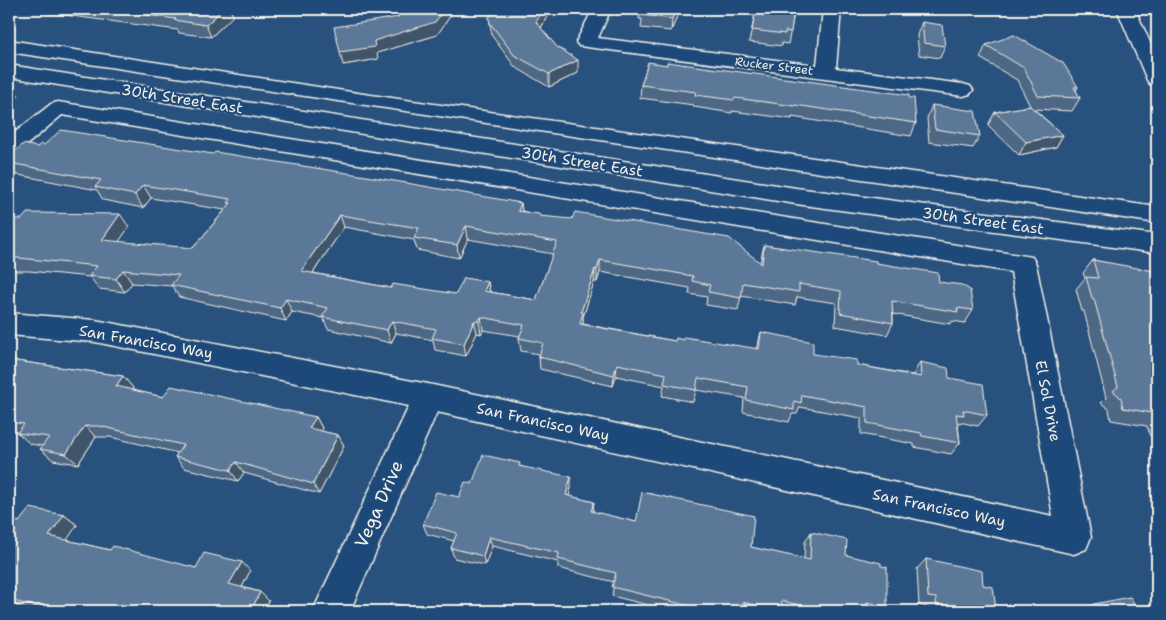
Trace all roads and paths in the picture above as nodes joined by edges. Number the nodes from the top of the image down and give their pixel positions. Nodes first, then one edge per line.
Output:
1 (602, 9) edge
2 (832, 9) edge
3 (1126, 9) edge
4 (9, 46) edge
5 (9, 71) edge
6 (826, 73) junction
7 (1157, 80) edge
8 (963, 90) dead end
9 (9, 148) edge
10 (1157, 214) edge
11 (1157, 244) edge
12 (1023, 264) joint
13 (9, 324) edge
14 (428, 397) junction
15 (1074, 537) joint
16 (331, 611) edge

1 - 6 street, Rucker Street
2 - 6 street
3 - 7 street
4 - 10 street, 30th Street East
5 - 11 street, 30th Street East
6 - 8 street, Rucker Street
9 - 12 street, 30th Street East
12 - 15 street, El Sol Drive
13 - 14 street, San Francisco Way
14 - 15 street, San Francisco Way
14 - 16 street, Vega Drive

